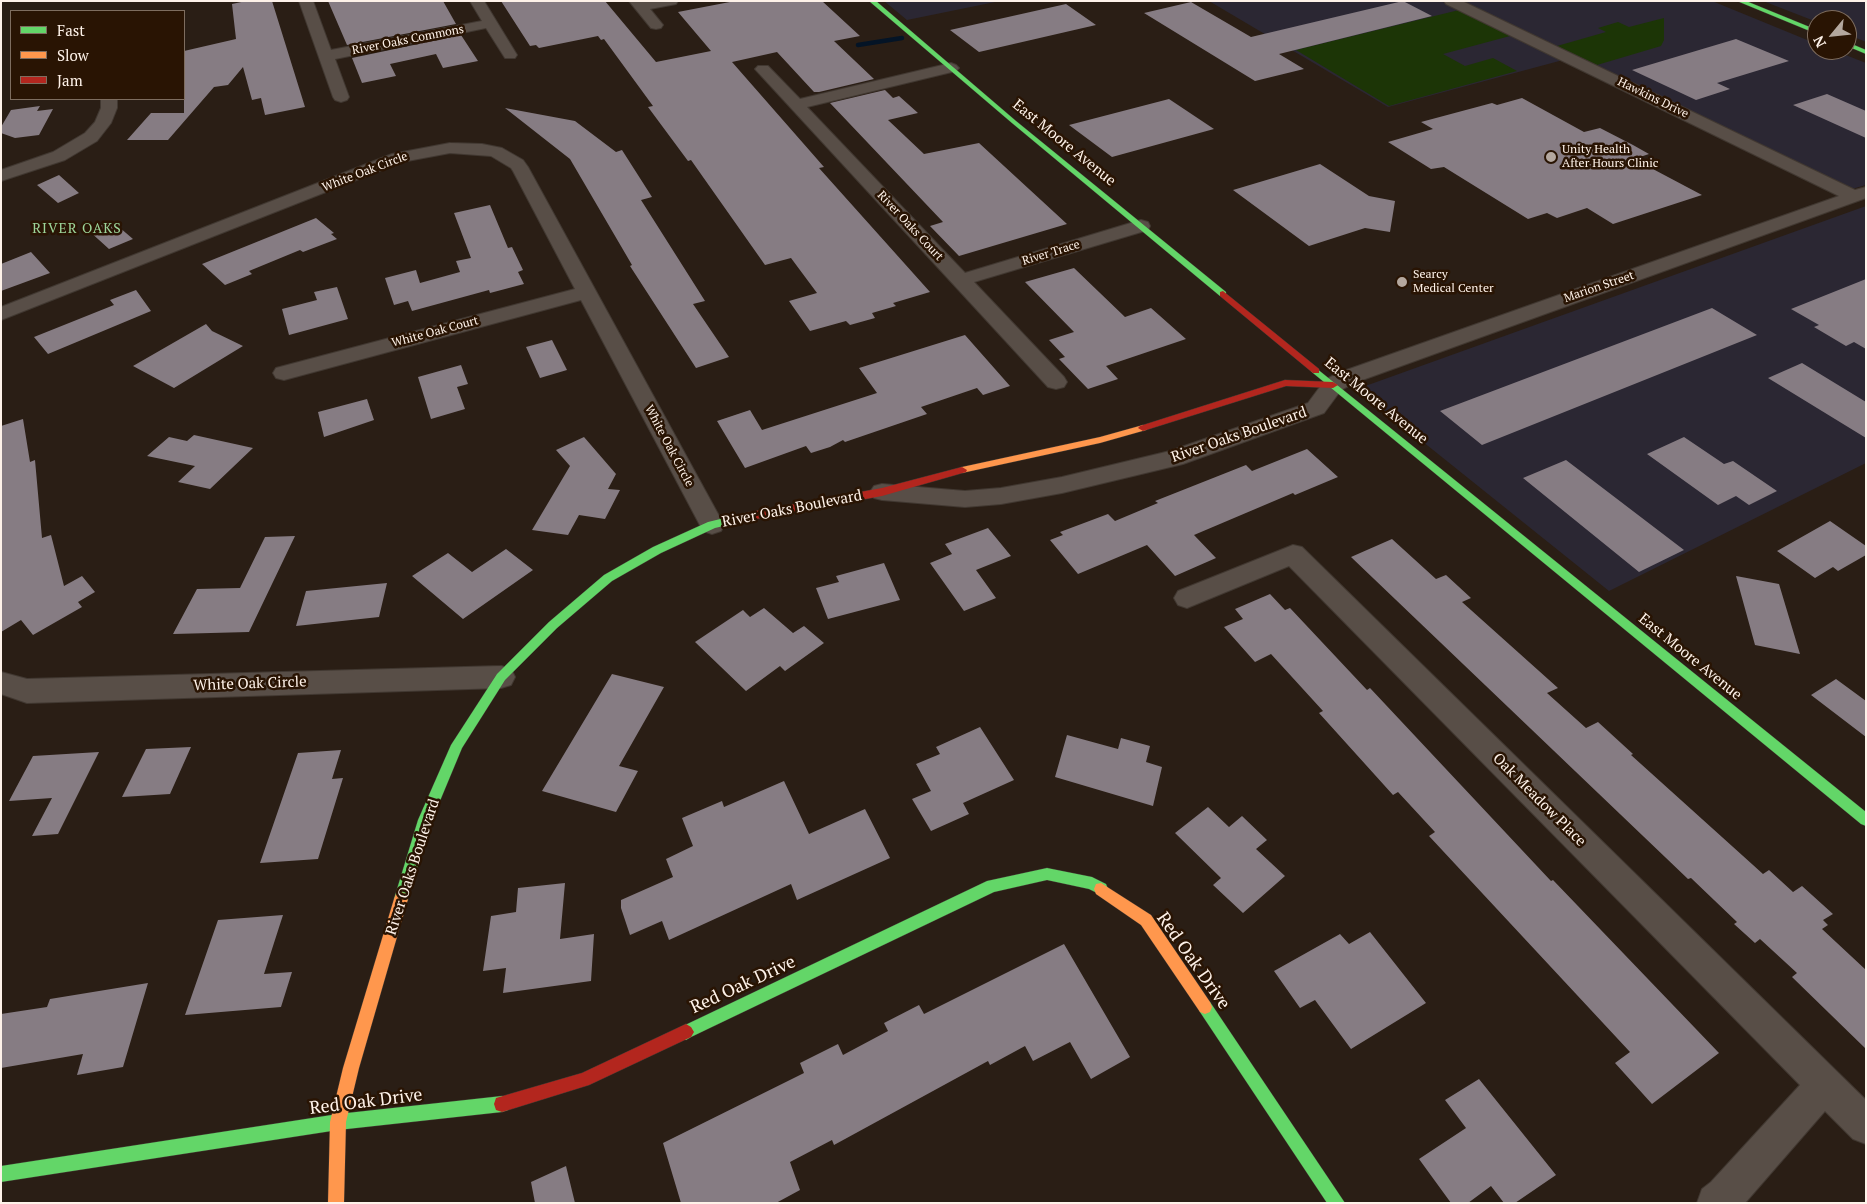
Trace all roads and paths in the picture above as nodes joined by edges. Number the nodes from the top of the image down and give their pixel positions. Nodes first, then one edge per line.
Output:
1 (306, 1) edge
2 (477, 1) edge
3 (671, 1) edge
4 (872, 1) edge
5 (1451, 1) edge
6 (1740, 1) edge
7 (638, 4) edge
8 (491, 23) junction
9 (656, 26) dead end
10 (1807, 28) edge
11 (510, 54) dead end
12 (326, 56) junction
13 (951, 68) junction
14 (763, 69) dead end
15 (341, 98) dead end
16 (109, 100) edge
17 (796, 105) junction
18 (1, 176) edge
19 (1860, 194) edge
20 (1141, 226) junction
21 (961, 280) junction
22 (587, 292) junction
23 (1, 314) edge
24 (284, 373) dead end
25 (1056, 382) dead end
26 (1333, 385) junction
27 (882, 492) junction
28 (712, 525) junction
29 (1187, 598) dead end
30 (501, 677) junction
31 (1, 683) edge
32 (1866, 820) edge
33 (1824, 1086) junction
34 (338, 1122) junction
35 (1866, 1126) edge
36 (1, 1174) edge
37 (336, 1203) edge
38 (1337, 1203) edge
39 (1716, 1203) edge

1 - 12 street
2 - 8 street
3 - 7 street
4 - 13 street, East Moore Avenue
5 - 19 street, Hawkins Drive
6 - 10 street
7 - 9 street
8 - 11 street
8 - 12 street, River Oaks Commons
12 - 15 street
13 - 17 street
13 - 20 street, East Moore Avenue
14 - 17 street, River Oaks Court
16 - 18 street
17 - 21 street, River Oaks Court
19 - 26 street, Marion Street
20 - 21 street, River Trace
20 - 26 street, East Moore Avenue
21 - 25 street, River Oaks Court
22 - 23 street, White Oak Circle
22 - 24 street, White Oak Court
22 - 28 street, White Oak Circle
26 - 27 street, River Oaks Boulevard
26 - 27 street, River Oaks Boulevard
26 - 32 street, East Moore Avenue
27 - 28 street, River Oaks Boulevard
28 - 30 street, River Oaks Boulevard
29 - 33 street, Oak Meadow Place
30 - 31 street, White Oak Circle
30 - 34 street, River Oaks Boulevard
33 - 35 street, Oak Meadow Place
33 - 39 street
34 - 36 street, Red Oak Drive
34 - 37 street, River Oaks Boulevard
34 - 38 street, Red Oak Drive

